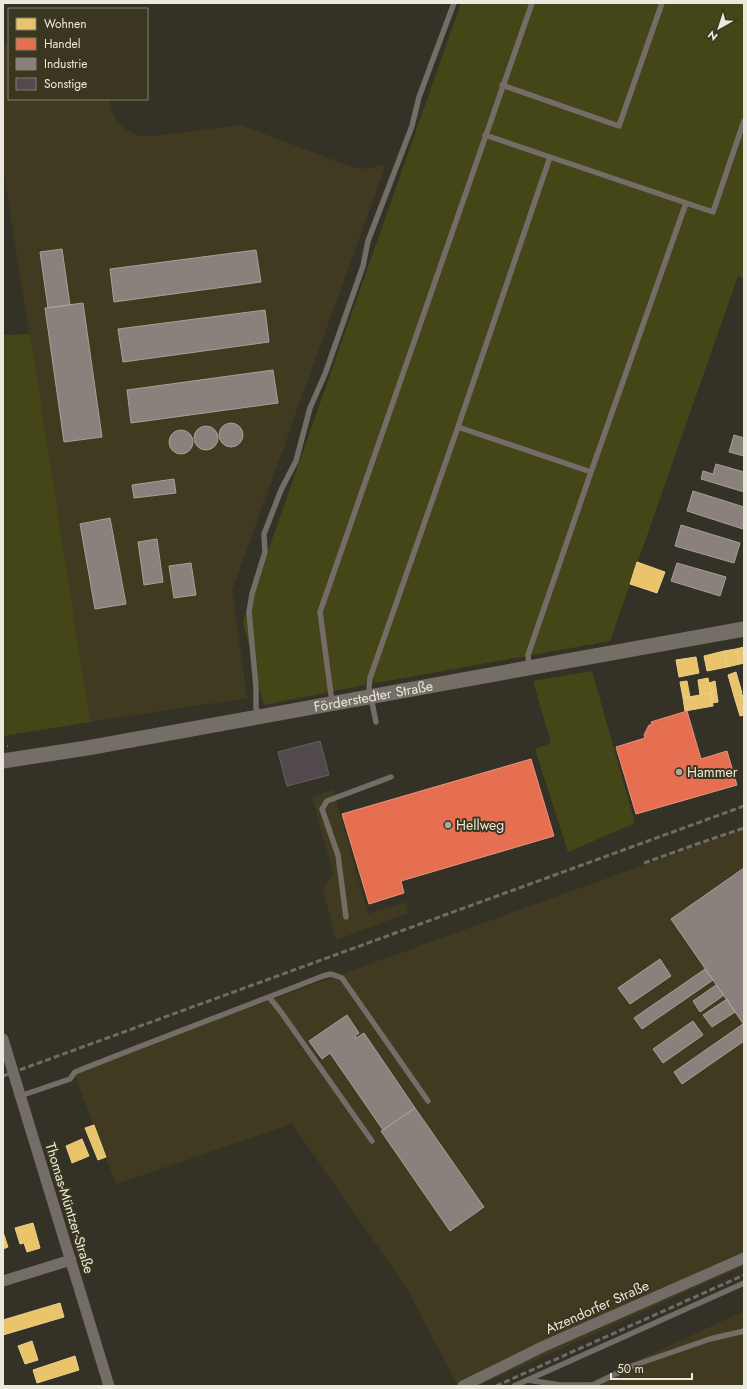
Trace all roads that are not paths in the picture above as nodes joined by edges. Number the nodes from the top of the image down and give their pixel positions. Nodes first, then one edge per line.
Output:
1 (454, 3) edge
2 (532, 3) edge
3 (662, 3) edge
4 (502, 85) junction
5 (744, 121) edge
6 (485, 135) junction
7 (550, 157) junction
8 (686, 203) junction
9 (458, 427) junction
10 (591, 472) junction
11 (744, 629) edge
12 (529, 668) junction
13 (370, 696) junction
14 (332, 703) junction
15 (258, 716) junction
16 (376, 722) dead end
17 (3, 761) edge
18 (391, 777) dead end
19 (346, 917) dead end
20 (269, 997) junction
21 (3, 1039) edge
22 (20, 1096) junction
23 (428, 1101) dead end
24 (372, 1140) dead end
25 (744, 1258) edge
26 (70, 1260) junction
27 (3, 1281) edge
28 (744, 1283) edge
29 (744, 1331) edge
30 (527, 1380) junction
31 (109, 1386) edge
32 (463, 1386) edge
33 (514, 1386) edge

1 - 15 lane
2 - 4 lane
3 - 4 lane
4 - 6 lane
5 - 8 lane
6 - 7 lane
6 - 14 lane
7 - 8 lane
7 - 9 lane
8 - 10 lane
9 - 10 lane
9 - 13 lane
10 - 12 lane
11 - 12 main road, Förderstedter Straße
12 - 13 main road, Förderstedter Straße
13 - 14 main road, Förderstedter Straße
13 - 16 lane
14 - 15 main road, Förderstedter Straße
15 - 17 main road, Förderstedter Straße
18 - 19 lane
20 - 22 lane
20 - 23 lane
20 - 24 lane
21 - 22 street, Thomas-Müntzer-Straße
22 - 26 street, Thomas-Müntzer-Straße
25 - 32 street, Atzendorfer Straße
26 - 27 street
26 - 31 street, Thomas-Müntzer-Straße
28 - 30 lane
29 - 30 lane
30 - 33 lane

